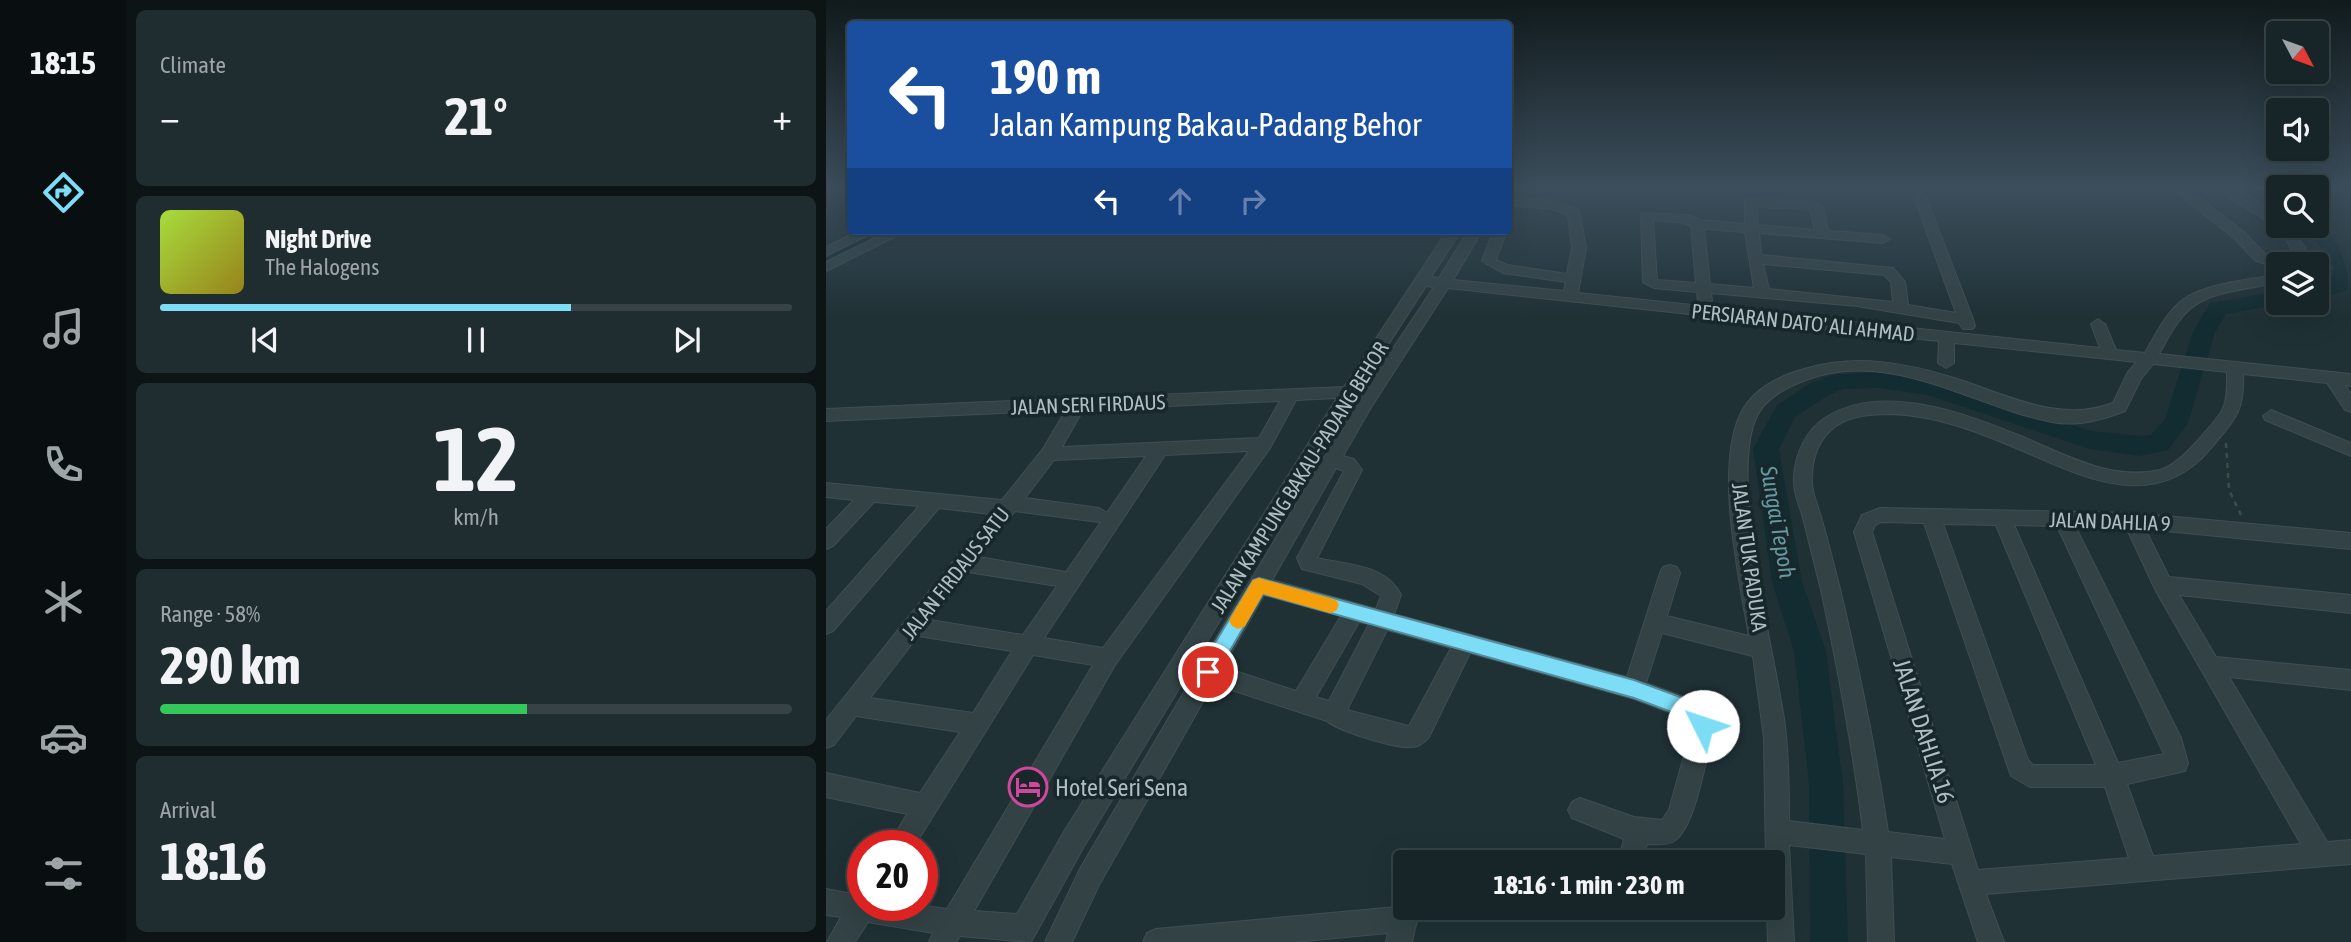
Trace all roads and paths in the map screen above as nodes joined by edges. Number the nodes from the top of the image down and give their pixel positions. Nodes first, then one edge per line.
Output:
1 (1578, 231) edge
2 (1647, 231) edge
3 (1698, 231) edge
4 (1752, 231) edge
5 (1793, 231) edge
6 (1933, 231) edge
7 (2234, 231) edge
8 (1822, 233) joint
9 (861, 235) edge
10 (891, 235) edge
11 (1452, 235) edge
12 (1472, 235) edge
13 (1498, 235) edge
14 (1883, 240) dead end
15 (826, 252) edge
16 (1460, 255) junction
17 (1755, 259) junction
18 (2266, 260) edge
19 (826, 267) edge
20 (1575, 279) junction
21 (2266, 281) edge
22 (1433, 282) junction
23 (1477, 286) junction
24 (1704, 290) junction
25 (1763, 294) junction
26 (1570, 297) junction
27 (1901, 308) junction
28 (1705, 312) junction
29 (1426, 313) junction
30 (1966, 319) junction
31 (2098, 324) dead end
32 (1947, 337) junction
33 (1973, 339) junction
34 (2110, 354) junction
35 (2156, 359) junction
36 (1946, 363) dead end
37 (2235, 367) junction
38 (2332, 378) junction
39 (2351, 380) edge
40 (1349, 392) junction
41 (1291, 395) junction
42 (1078, 404) junction
43 (2351, 406) edge
44 (826, 415) edge
45 (2271, 416) dead end
46 (2225, 422) junction
47 (1264, 444) junction
48 (1160, 449) junction
49 (2351, 450) edge
50 (1049, 454) junction
51 (1331, 461) junction
52 (826, 490) edge
53 (871, 493) junction
54 (936, 500) junction
55 (1008, 506) junction
56 (1099, 515) dead end
57 (1931, 516) junction
58 (2002, 518) junction
59 (2062, 518) junction
60 (1868, 520) joint
61 (2132, 520) junction
62 (2249, 531) junction
63 (826, 541) edge
64 (2351, 541) edge
65 (963, 563) junction
66 (1671, 573) dead end
67 (1059, 578) dead end
68 (2164, 585) junction
69 (1259, 586) junction
70 (2351, 604) edge
71 (1354, 612) junction
72 (1382, 620) junction
73 (1656, 622) junction
74 (826, 625) edge
75 (913, 626) junction
76 (1029, 643) junction
77 (1464, 644) junction
78 (1763, 649) junction
79 (1108, 658) junction
80 (2211, 666) junction
81 (1208, 672) junction
82 (2351, 680) edge
83 (1634, 689) junction
84 (1301, 702) junction
85 (851, 705) junction
86 (1335, 713) junction
87 (978, 724) junction
88 (826, 737) edge
89 (2112, 776) junction
90 (826, 785) edge
91 (926, 806) junction
92 (1580, 810) dead end
93 (911, 830) edge
94 (1638, 831) junction
95 (1787, 834) junction
96 (1878, 844) junction
97 (1633, 850) edge
98 (1782, 850) edge
99 (2351, 852) edge
100 (1962, 853) junction
101 (2320, 853) junction
102 (2146, 867) junction
103 (1970, 883) junction
104 (826, 902) edge
105 (847, 904) edge
106 (1779, 920) edge
107 (853, 921) edge
108 (910, 921) edge
109 (1405, 923) edge
110 (947, 933) edge
111 (1021, 934) edge
112 (840, 942) edge
113 (1058, 942) edge
114 (1156, 942) edge
115 (1780, 942) edge
116 (1881, 942) edge
117 (1991, 942) edge

1 - 20 street
2 - 24 street
3 - 24 street
4 - 17 street
5 - 8 street
6 - 30 street
7 - 18 street
8 - 14 street
9 - 15 street
10 - 19 street
11 - 22 street, JALAN KAMPUNG BAKAU-PADANG BEHOR
12 - 16 street, JALAN KAMPUNG BAKAU-PADANG BEHOR
13 - 20 street
16 - 22 street, JALAN KAMPUNG BAKAU-PADANG BEHOR
16 - 23 street
17 - 25 street
17 - 27 street
20 - 26 street
21 - 35 street, JALAN TUK PADUKA
22 - 23 street, PERSIARAN DATO' ALI AHMAD
22 - 29 street, JALAN KAMPUNG BAKAU-PADANG BEHOR
22 - 40 street, JALAN KAMPUNG BAKAU-PADANG BEHOR
23 - 26 street, PERSIARAN DATO' ALI AHMAD
23 - 29 street
24 - 25 street
24 - 28 street
25 - 27 street
26 - 28 street, PERSIARAN DATO' ALI AHMAD
27 - 30 street
28 - 32 street, PERSIARAN DATO' ALI AHMAD
29 - 51 street, JALAN KAMPUNG BAKAU-PADANG BEHOR
30 - 33 street
31 - 34 street
32 - 33 street, PERSIARAN DATO' ALI AHMAD
32 - 36 street
33 - 34 street, PERSIARAN DATO' ALI AHMAD
34 - 35 street, PERSIARAN DATO' ALI AHMAD
35 - 37 street, PERSIARAN DATO' ALI AHMAD
35 - 78 street, JALAN TUK PADUKA
37 - 38 street, PERSIARAN DATO' ALI AHMAD
37 - 46 street
38 - 39 street, PERSIARAN DATO' ALI AHMAD
38 - 43 street
40 - 41 street, JALAN SERI FIRDAUS
40 - 111 street, JALAN KAMPUNG BAKAU-PADANG BEHOR
41 - 42 street, JALAN SERI FIRDAUS
41 - 47 street
42 - 44 street, JALAN SERI FIRDAUS
42 - 50 street, JALAN FIRDAUS SATU
45 - 49 street
46 - 62 path
46 - 96 street
47 - 48 street
47 - 79 street
48 - 50 street
48 - 76 street
50 - 55 street, JALAN FIRDAUS SATU
51 - 69 street, JALAN KAMPUNG BAKAU-PADANG BEHOR
51 - 72 street
52 - 53 street
53 - 54 street
53 - 63 street
54 - 55 street
54 - 74 street
55 - 56 street
55 - 65 street, JALAN FIRDAUS SATU
57 - 58 street, JALAN DAHLIA 9
57 - 60 street, JALAN DAHLIA 9
57 - 89 street
58 - 59 street, JALAN DAHLIA 9
58 - 89 street
59 - 61 street, JALAN DAHLIA 9
59 - 89 street
60 - 100 street, JALAN DAHLIA 16
61 - 62 street, JALAN DAHLIA 9
61 - 68 street
62 - 64 street, JALAN DAHLIA 9
65 - 67 street
65 - 75 street, JALAN FIRDAUS SATU
66 - 73 street
68 - 70 street
68 - 80 street
69 - 71 street
69 - 81 street, JALAN KAMPUNG BAKAU-PADANG BEHOR
71 - 72 street
71 - 84 street
72 - 77 street
72 - 86 street
73 - 78 street
73 - 83 street
75 - 76 street
75 - 85 street, JALAN FIRDAUS SATU
76 - 79 street
76 - 87 street
77 - 83 street
77 - 86 street
78 - 95 street, JALAN TUK PADUKA
79 - 110 street
80 - 82 street
80 - 101 street
81 - 84 street
81 - 113 street, JALAN KAMPUNG BAKAU-PADANG BEHOR
83 - 94 street
84 - 86 street
85 - 87 street
85 - 88 street, JALAN FIRDAUS SATU
87 - 91 street
89 - 102 street
90 - 91 street
91 - 93 street
92 - 94 street
94 - 97 street
95 - 96 street
95 - 98 street, JALAN TUK PADUKA
96 - 100 street
96 - 116 street
99 - 101 street
100 - 103 street, JALAN DAHLIA 16
101 - 102 street
102 - 103 street
103 - 117 street, JALAN DAHLIA 16
104 - 105 street
106 - 115 street, JALAN TUK PADUKA
107 - 112 street
108 - 110 street
109 - 114 street
110 - 111 street

